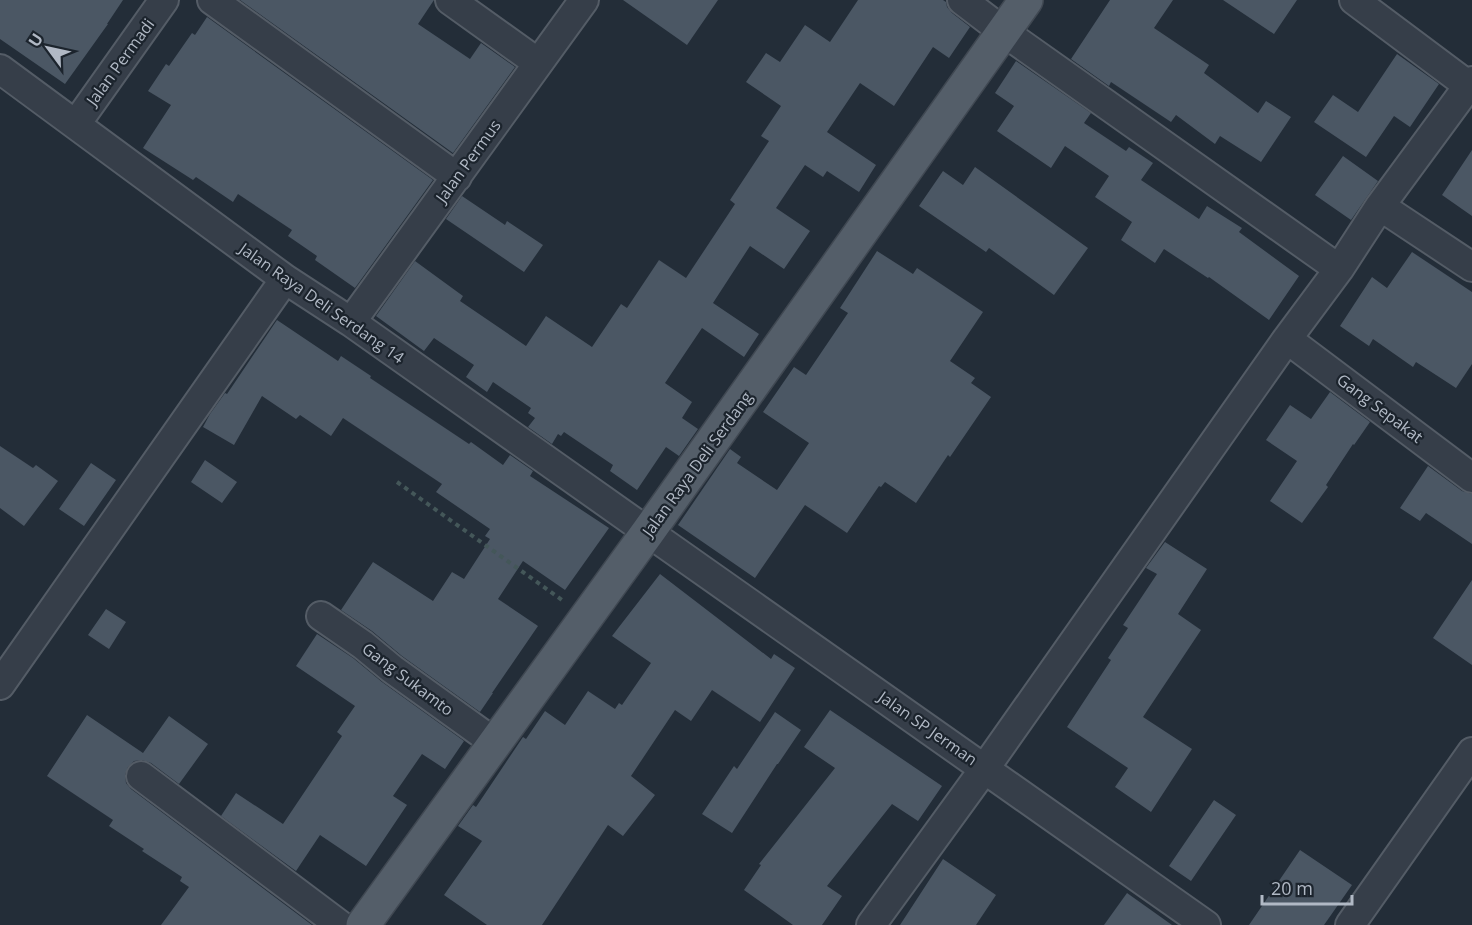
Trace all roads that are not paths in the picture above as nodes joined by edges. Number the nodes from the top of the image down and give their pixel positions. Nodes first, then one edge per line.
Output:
1 (164, 0) edge
2 (212, 0) edge
3 (450, 0) edge
4 (584, 0) edge
5 (962, 0) edge
6 (1026, 0) edge
7 (1354, 0) edge
8 (1004, 32) junction
9 (538, 63) junction
10 (0, 69) edge
11 (1470, 83) edge
12 (76, 124) junction
13 (457, 177) junction
14 (1380, 206) junction
15 (1472, 267) edge
16 (1339, 269) junction
17 (285, 279) junction
18 (351, 322) junction
19 (1287, 339) junction
20 (1472, 477) edge
21 (648, 532) junction
22 (321, 616) dead end
23 (0, 684) edge
24 (495, 743) junction
25 (1472, 752) edge
26 (986, 768) junction
27 (141, 776) dead end
28 (340, 925) edge
29 (363, 925) edge
30 (872, 925) edge
31 (1206, 925) edge
32 (1350, 925) edge

1 - 12 street, Jalan Permadi
2 - 13 street
3 - 9 street
4 - 9 street, Jalan Permus
5 - 8 street
6 - 8 main road, Jalan Raya Deli Serdang
7 - 11 street
8 - 16 street
8 - 21 main road, Jalan Raya Deli Serdang
9 - 13 street, Jalan Permus
10 - 12 street, Jalan Raya Deli Serdang 14
11 - 14 street
12 - 17 street, Jalan Raya Deli Serdang 14
13 - 18 street, Jalan Permus
14 - 15 street
14 - 16 street
16 - 19 street
17 - 18 street, Jalan Raya Deli Serdang 14
17 - 23 street
18 - 21 street, Jalan Raya Deli Serdang 14
19 - 20 street, Gang Sepakat
19 - 26 street
21 - 24 main road, Jalan Raya Deli Serdang
21 - 26 street, Jalan SP Jerman
22 - 24 street, Gang Sukamto
24 - 29 main road, Jalan Raya Deli Serdang
25 - 32 street
26 - 30 street
26 - 31 street, Jalan SP Jerman
27 - 28 street

